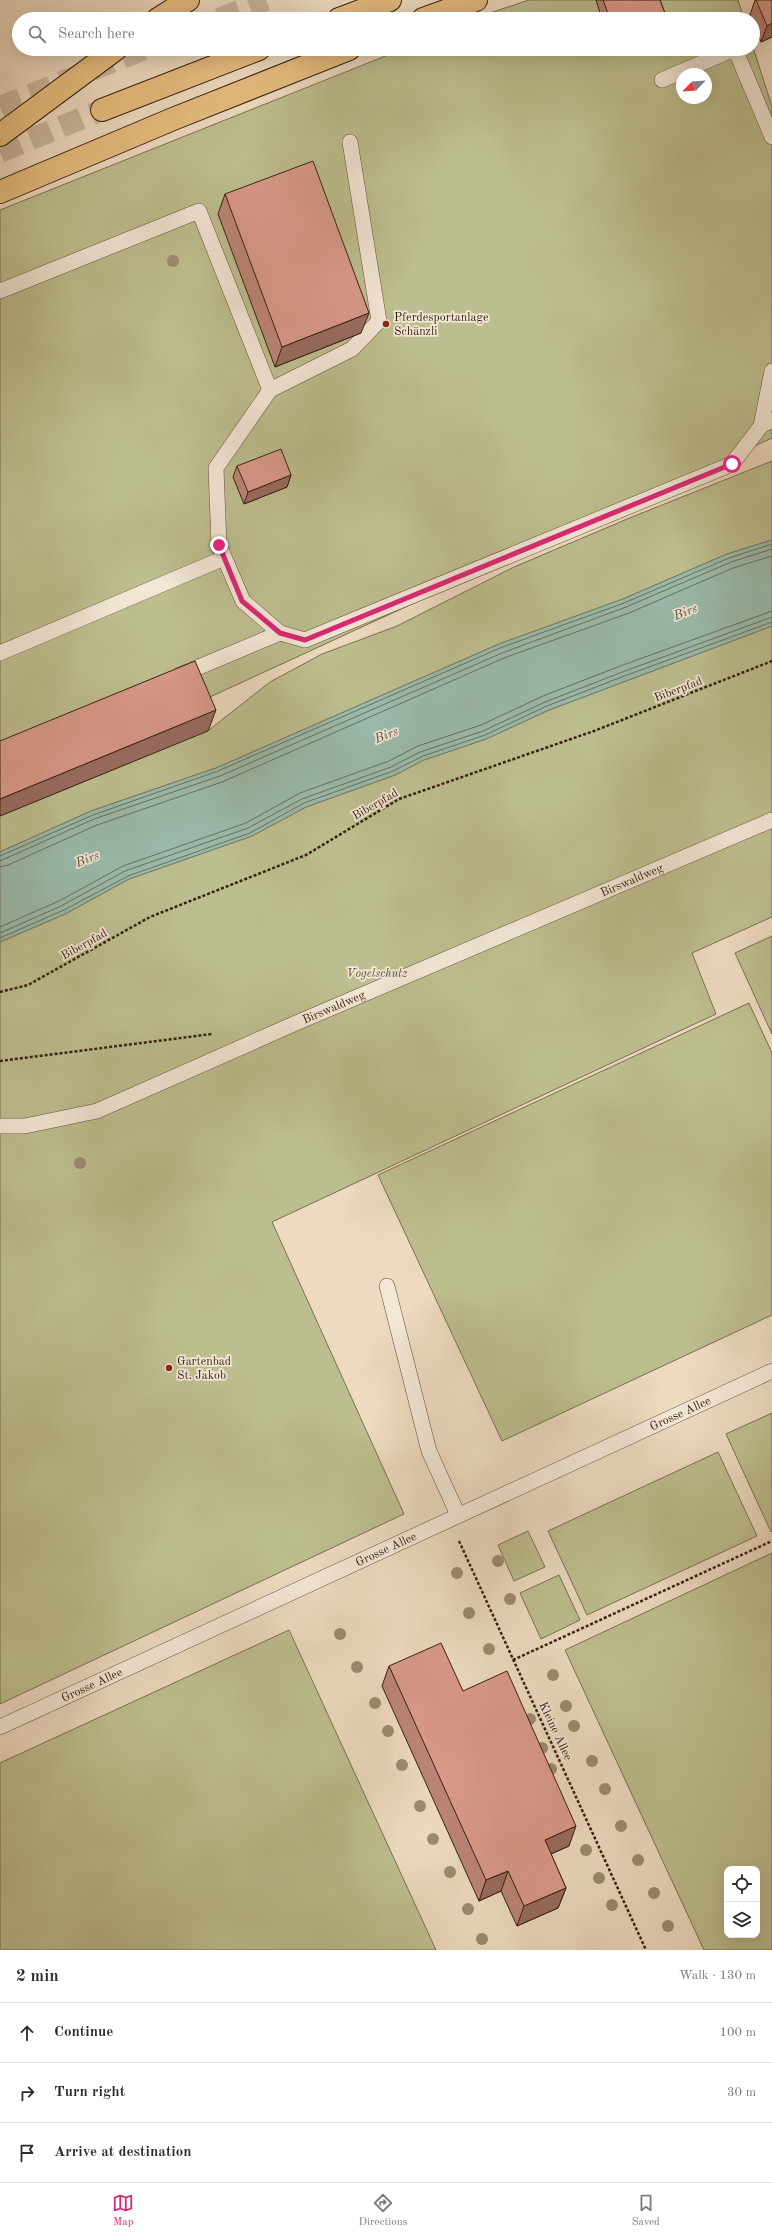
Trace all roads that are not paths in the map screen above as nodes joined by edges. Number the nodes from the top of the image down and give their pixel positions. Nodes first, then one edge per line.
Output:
1 (188, 0) edge
2 (390, 0) edge
3 (476, 0) edge
4 (169, 12) edge
5 (358, 12) edge
6 (443, 12) edge
7 (107, 56) edge
8 (241, 56) edge
9 (332, 56) edge
10 (718, 56) edge
11 (737, 56) edge
12 (662, 80) dead end
13 (102, 110) tunnel mouth
14 (0, 135) edge
15 (772, 138) edge
16 (350, 142) dead end
17 (0, 192) edge
18 (0, 291) edge
19 (772, 371) edge
20 (270, 390) junction
21 (766, 423) edge
22 (224, 558) junction
23 (280, 633) junction
24 (0, 653) edge
25 (170, 679) edge
26 (772, 820) edge
27 (0, 1126) edge
28 (387, 1286) dead end
29 (772, 1371) edge
30 (454, 1518) junction
31 (0, 1727) edge

1 - 4 highway
2 - 5 highway
3 - 6 highway
7 - 14 highway
8 - 13 highway
9 - 17 highway
10 - 12 lane
11 - 15 lane
16 - 20 lane
18 - 20 lane
19 - 21 lane
20 - 22 lane
21 - 23 lane
22 - 23 lane
22 - 24 lane
23 - 25 lane
26 - 27 lane, Birswaldweg
28 - 30 lane
29 - 30 lane, Grosse Allee
30 - 31 lane, Grosse Allee

